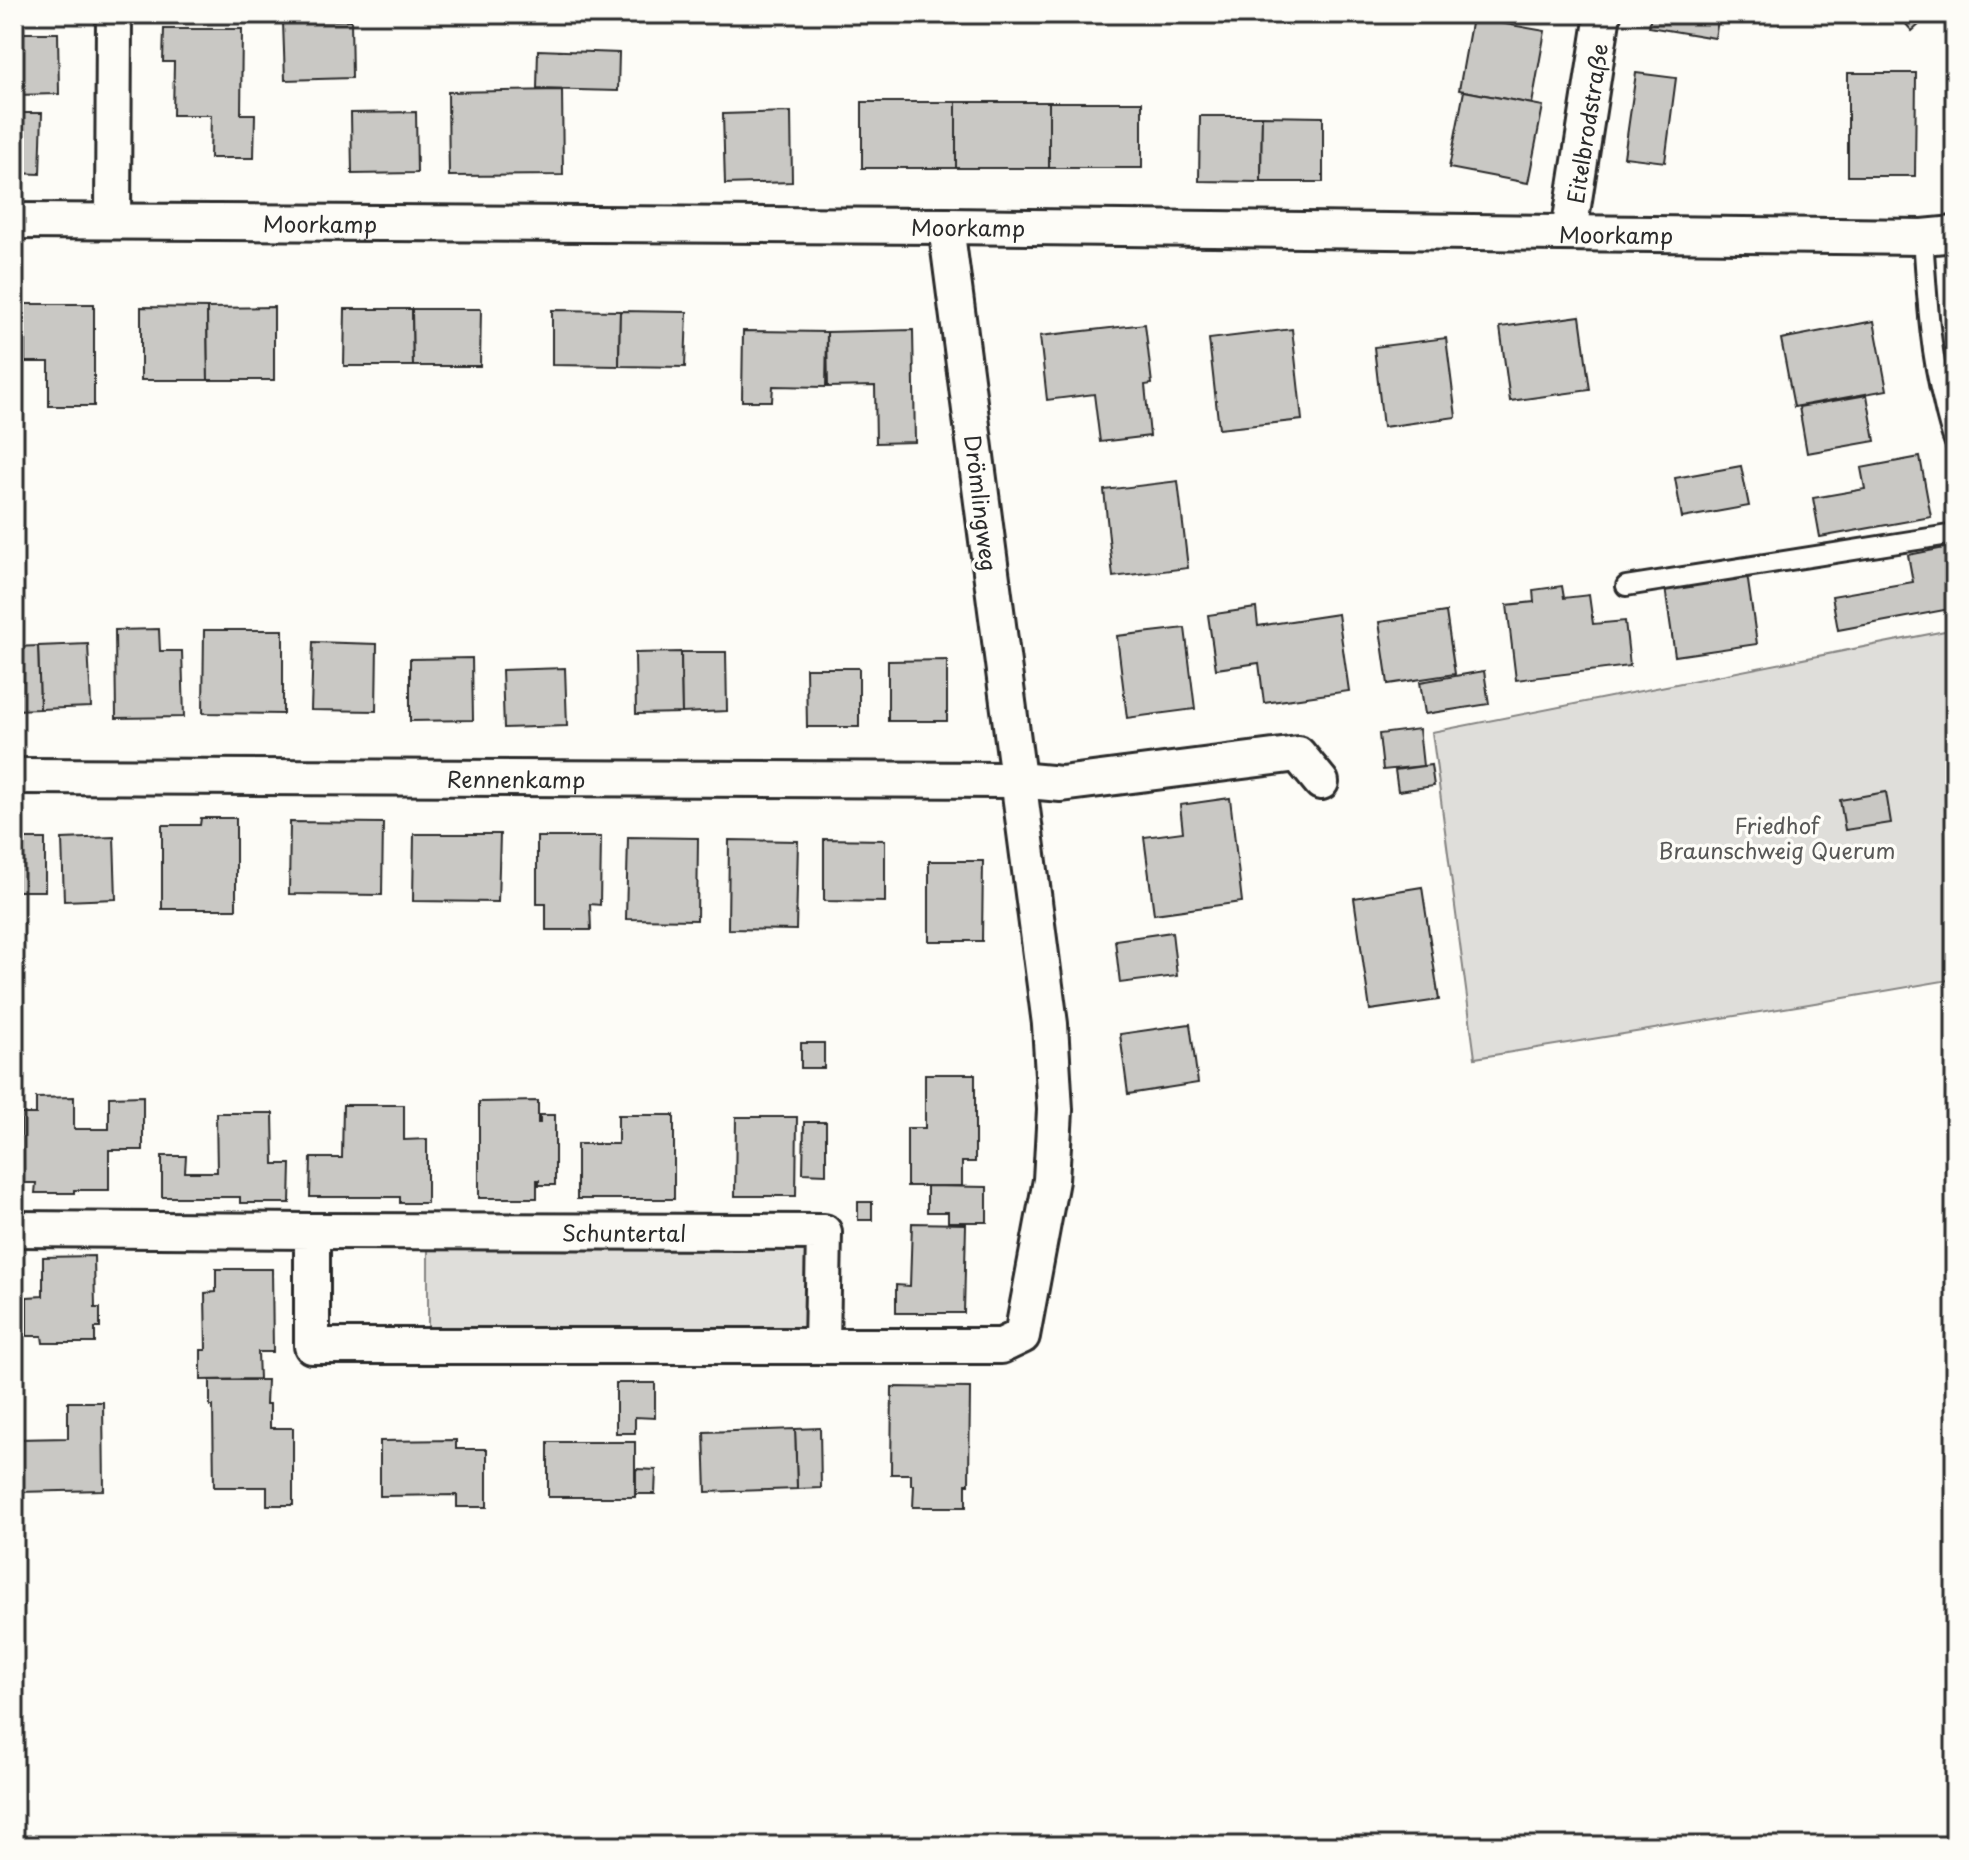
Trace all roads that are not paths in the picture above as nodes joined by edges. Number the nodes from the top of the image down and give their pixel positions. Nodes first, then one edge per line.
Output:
1 (114, 14) edge
2 (1603, 14) edge
3 (14, 221) edge
4 (113, 221) junction
5 (946, 226) junction
6 (1569, 232) junction
7 (1939, 236) edge
8 (1955, 443) edge
9 (1955, 534) edge
10 (1626, 586) dead end
11 (14, 776) edge
12 (1018, 780) junction
13 (1321, 782) dead end
14 (14, 1229) edge
15 (312, 1231) junction
16 (822, 1345) junction

1 - 4 street
2 - 6 street, Eitelbrodstraße
3 - 4 street, Moorkamp
4 - 5 street, Moorkamp
5 - 6 street, Moorkamp
5 - 12 street, Drömlingweg
6 - 7 street, Moorkamp
7 - 8 lane
9 - 10 lane
11 - 12 street, Rennenkamp
12 - 13 street
12 - 16 street, Drömlingweg
14 - 15 street, Schuntertal
15 - 16 street
15 - 16 street, Schuntertal

